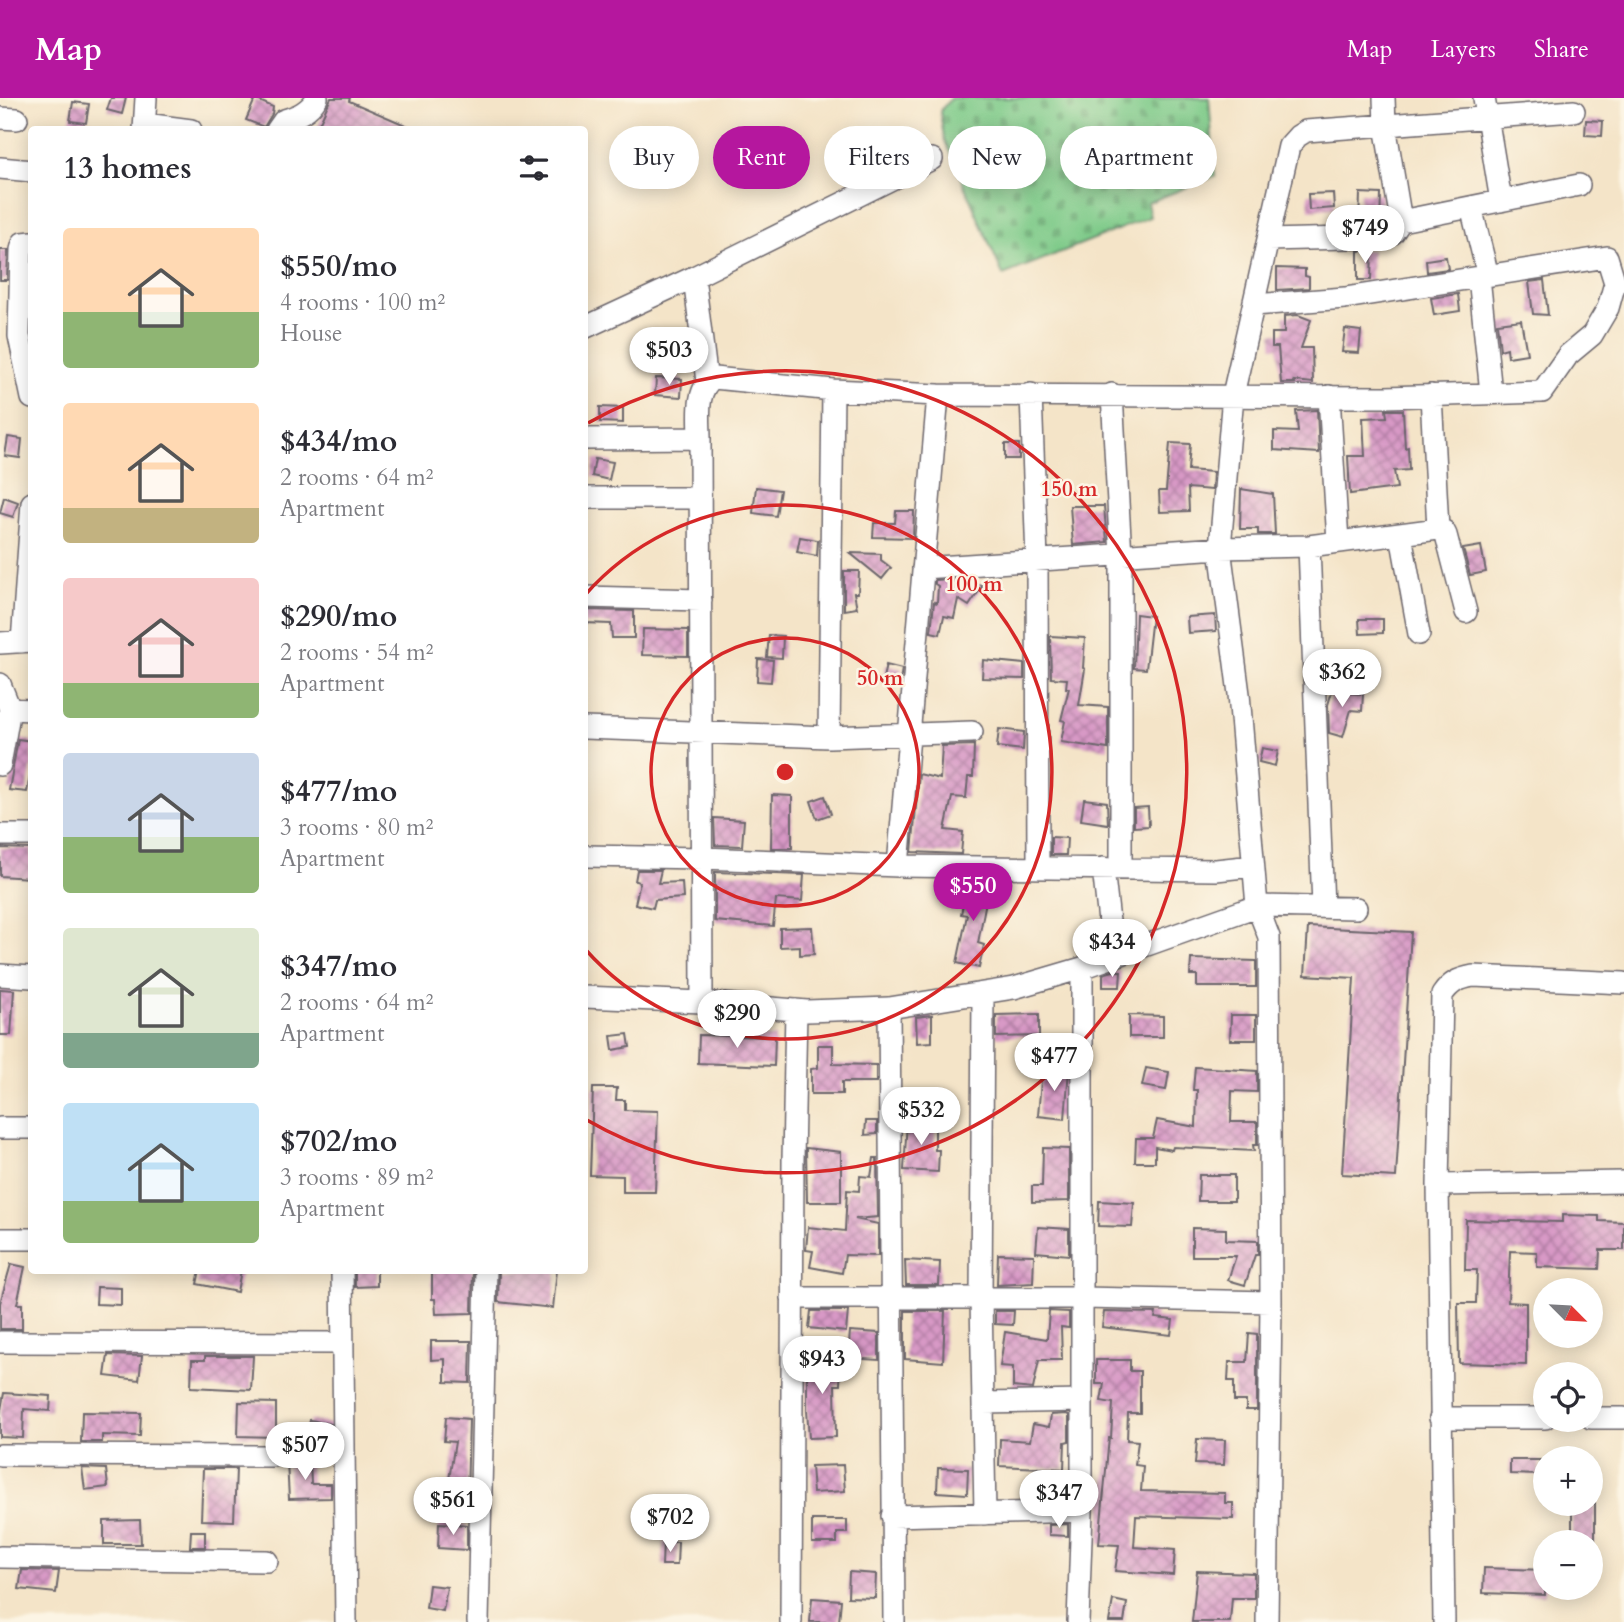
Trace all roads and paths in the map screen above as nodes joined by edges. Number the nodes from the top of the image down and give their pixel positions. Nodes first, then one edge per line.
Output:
1 (146, 98) edge
2 (317, 98) edge
3 (1384, 98) edge
4 (1550, 105) edge
5 (1486, 108) edge
6 (1574, 111) dead end
7 (1385, 125) junction
8 (144, 126) edge
9 (280, 126) edge
10 (0, 168) edge
11 (28, 171) edge
12 (1579, 185) dead end
13 (871, 189) edge
14 (1502, 201) junction
15 (1472, 206) junction
16 (1401, 221) junction
17 (1268, 240) junction
18 (28, 242) edge
19 (1484, 276) junction
20 (694, 277) junction
21 (1254, 305) junction
22 (588, 326) edge
23 (28, 379) edge
24 (706, 382) junction
25 (833, 390) junction
26 (1491, 393) junction
27 (938, 394) junction
28 (1031, 394) junction
29 (1112, 394) junction
30 (1233, 395) junction
31 (1431, 395) junction
32 (1329, 396) junction
33 (700, 438) junction
34 (588, 439) edge
35 (588, 498) edge
36 (700, 498) junction
37 (1438, 529) junction
38 (1401, 535) junction
39 (1338, 542) junction
40 (1309, 546) junction
41 (1220, 548) junction
42 (1121, 556) junction
43 (1037, 560) junction
44 (923, 568) junction
45 (588, 597) edge
46 (701, 600) junction
47 (1466, 611) dead end
48 (28, 613) edge
49 (1419, 634) dead end
50 (27, 641) edge
51 (0, 643) edge
52 (0, 684) edge
53 (10, 709) junction
54 (28, 710) edge
55 (588, 728) edge
56 (972, 732) dead end
57 (701, 734) junction
58 (909, 734) junction
59 (829, 737) junction
60 (3, 738) edge
61 (0, 765) edge
62 (0, 835) edge
63 (28, 835) edge
64 (588, 856) edge
65 (703, 858) junction
66 (898, 866) junction
67 (1253, 866) junction
68 (1038, 867) junction
69 (1112, 869) junction
70 (1257, 906) junction
71 (1323, 907) junction
72 (1356, 908) dead end
73 (1113, 957) junction
74 (1082, 968) junction
75 (0, 975) edge
76 (28, 977) edge
77 (1624, 983) edge
78 (983, 993) junction
79 (588, 997) edge
80 (702, 1002) junction
81 (889, 1008) junction
82 (796, 1010) junction
83 (0, 1128) edge
84 (28, 1128) edge
85 (1624, 1182) edge
86 (1438, 1185) junction
87 (0, 1239) edge
88 (28, 1239) edge
89 (342, 1274) edge
90 (486, 1274) edge
91 (792, 1298) junction
92 (981, 1298) junction
93 (1083, 1298) junction
94 (891, 1299) junction
95 (1271, 1302) junction
96 (0, 1342) edge
97 (343, 1343) junction
98 (1082, 1401) junction
99 (983, 1404) junction
100 (1440, 1418) junction
101 (1533, 1418) edge
102 (1603, 1418) edge
103 (1624, 1418) edge
104 (0, 1455) edge
105 (272, 1456) dead end
106 (1082, 1511) junction
107 (985, 1514) junction
108 (892, 1516) junction
109 (0, 1557) edge
110 (267, 1560) dead end
111 (346, 1622) edge
112 (478, 1622) edge
113 (792, 1622) edge
114 (894, 1622) edge
115 (1078, 1622) edge
116 (1267, 1622) edge
117 (1444, 1622) edge

1 - 8 street
2 - 9 street
3 - 7 street
4 - 5 street
4 - 6 street
5 - 7 street
5 - 14 street
7 - 16 street
7 - 17 street
10 - 11 street
12 - 14 street
13 - 20 street
14 - 15 street
15 - 16 street
15 - 19 street
16 - 17 street
17 - 21 street
18 - 23 street
19 - 21 street
19 - 26 street
19 - 26 street
20 - 22 street
20 - 24 street
21 - 30 street
24 - 25 street
24 - 33 street
25 - 27 street
25 - 59 street
26 - 31 street
27 - 28 street
27 - 44 street
28 - 29 street
28 - 43 street
29 - 30 street
29 - 42 street
30 - 32 street
30 - 41 street
31 - 32 street
31 - 37 street
32 - 39 street
33 - 34 street
33 - 36 street
35 - 36 street
36 - 46 street
37 - 38 street
37 - 47 street
38 - 39 street
38 - 49 street
39 - 40 street
40 - 41 street
40 - 71 street
41 - 42 street
41 - 67 street
42 - 43 street
42 - 69 street
43 - 44 street
43 - 68 street
44 - 58 street
45 - 46 street
46 - 57 street
48 - 50 street
50 - 51 street
52 - 53 street
53 - 54 street
53 - 60 street
55 - 57 street
56 - 58 street
57 - 59 street
57 - 65 street
58 - 59 street
58 - 66 street
60 - 61 street
62 - 63 street
64 - 65 street
65 - 66 street
65 - 80 street
66 - 68 street
67 - 69 street
67 - 70 street
68 - 69 street
69 - 73 street
70 - 71 street
70 - 73 street
70 - 95 street
71 - 72 street
73 - 74 street
74 - 78 street
74 - 93 street
75 - 76 street
77 - 86 street
78 - 81 street
78 - 92 street
79 - 80 street
80 - 82 street
81 - 82 street
81 - 94 street
82 - 91 street
83 - 84 street
85 - 86 street
86 - 100 street
87 - 88 street
89 - 97 street
90 - 112 street
91 - 94 street
91 - 113 street
92 - 93 street
92 - 94 street
92 - 99 street
93 - 95 street
93 - 98 street
94 - 108 street
95 - 116 street
96 - 97 street
97 - 111 street
98 - 99 street
98 - 106 street
99 - 107 street
100 - 101 street
100 - 117 street
102 - 103 street
104 - 105 street
106 - 107 street
106 - 115 street
107 - 108 street
108 - 114 street
109 - 110 street

